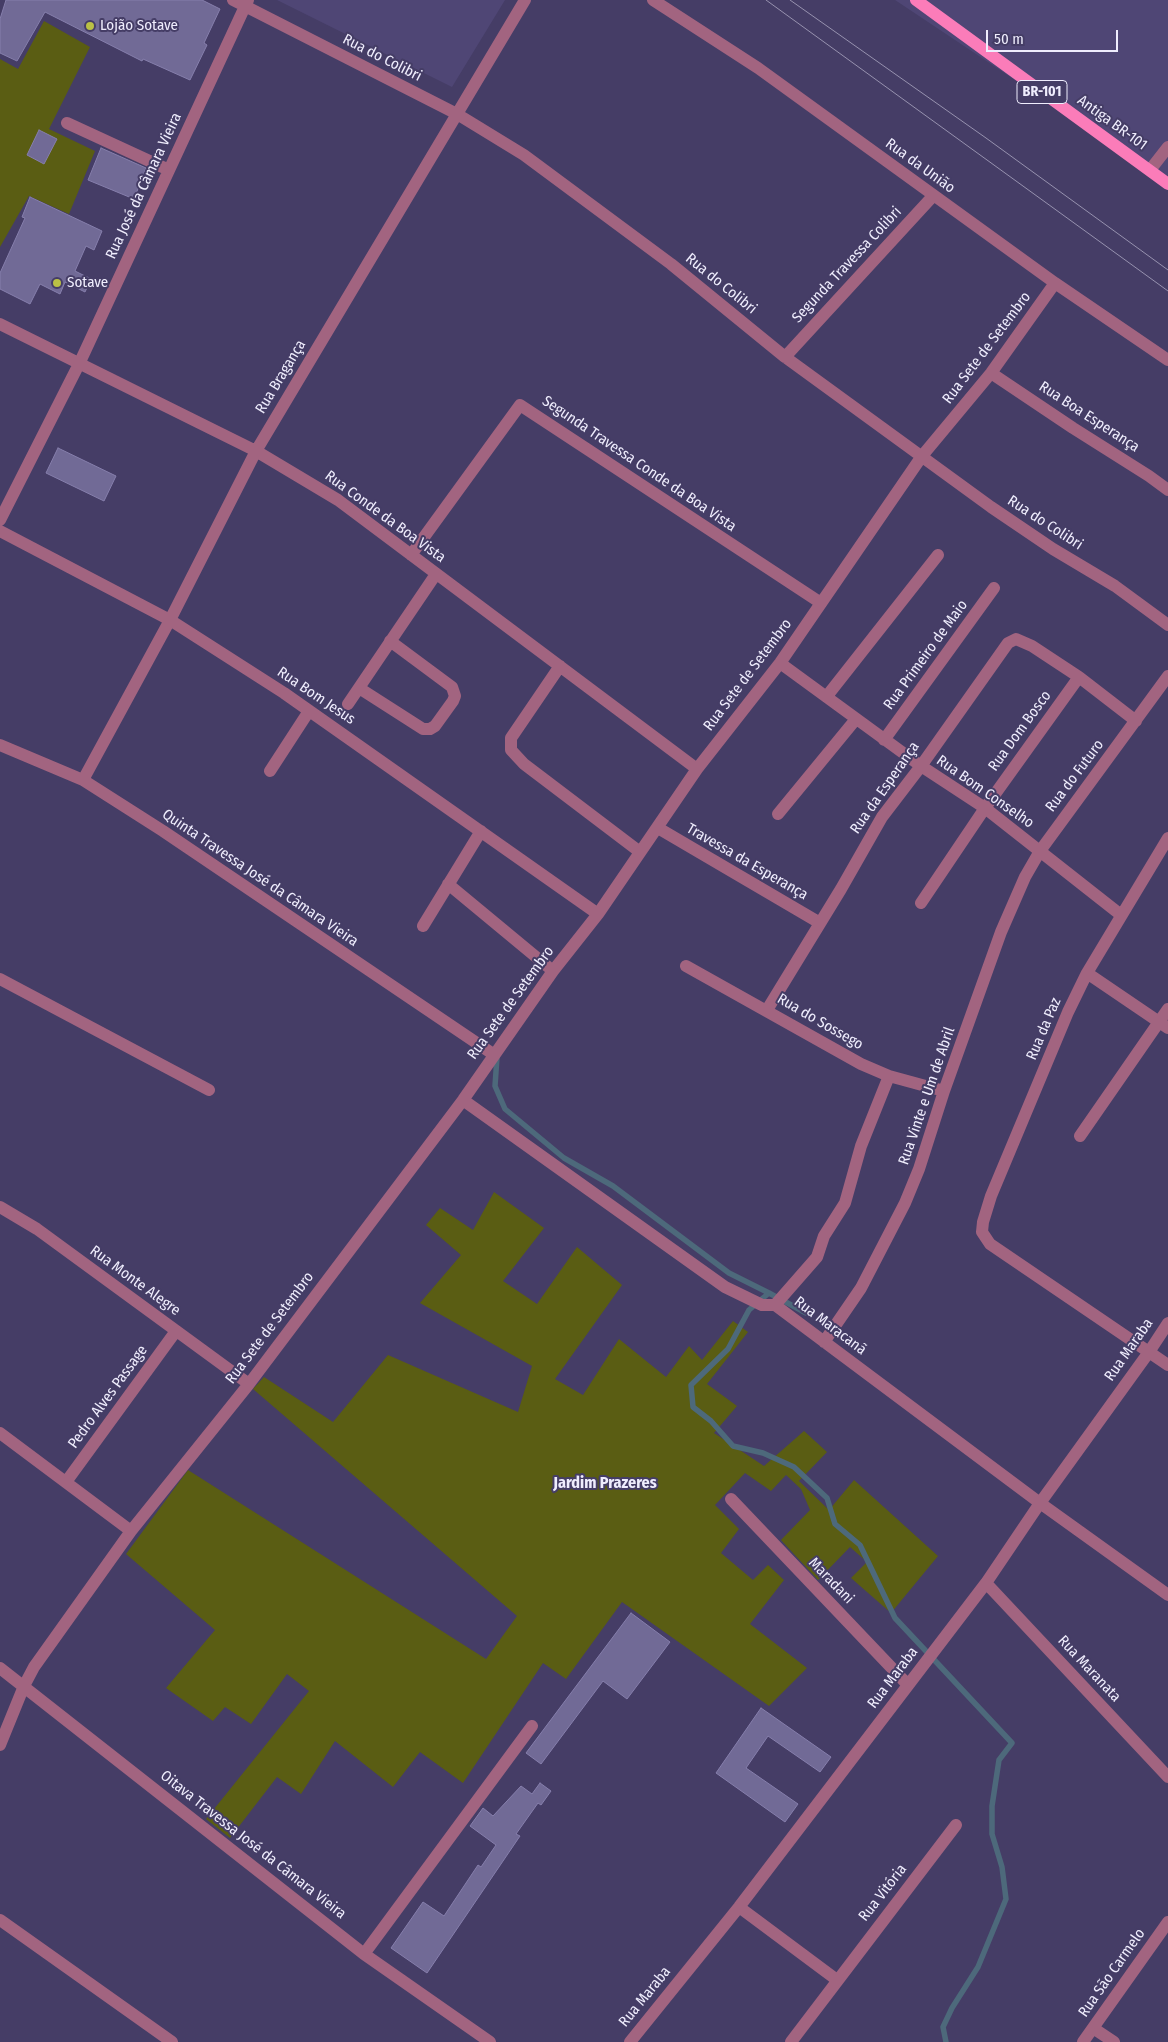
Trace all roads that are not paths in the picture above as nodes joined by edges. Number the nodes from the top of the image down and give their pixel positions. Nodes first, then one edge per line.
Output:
1 (233, 0) edge
2 (525, 0) edge
3 (653, 0) edge
4 (916, 0) edge
5 (247, 3) edge
6 (456, 114) junction
7 (67, 123) dead end
8 (1168, 147) edge
9 (169, 170) junction
10 (1150, 170) junction
11 (1168, 184) edge
12 (933, 196) junction
13 (1055, 283) junction
14 (0, 324) edge
15 (785, 357) junction
16 (1168, 360) edge
17 (80, 362) junction
18 (991, 373) junction
19 (256, 450) junction
20 (922, 456) junction
21 (1168, 490) edge
22 (0, 520) edge
23 (0, 531) edge
24 (411, 555) junction
25 (938, 555) dead end
26 (436, 574) junction
27 (994, 588) dead end
28 (821, 603) junction
29 (170, 620) junction
30 (1168, 625) edge
31 (390, 641) junction
32 (780, 663) junction
33 (560, 666) junction
34 (1168, 676) edge
35 (1079, 677) junction
36 (359, 688) junction
37 (827, 696) junction
38 (348, 704) dead end
39 (309, 711) junction
40 (856, 719) junction
41 (1136, 721) junction
42 (884, 740) junction
43 (0, 745) edge
44 (921, 766) junction
45 (697, 769) junction
46 (270, 771) dead end
47 (83, 780) junction
48 (984, 808) junction
49 (778, 814) dead end
50 (658, 828) junction
51 (481, 831) junction
52 (1168, 838) edge
53 (1040, 851) junction
54 (640, 852) junction
55 (448, 884) junction
56 (921, 903) dead end
57 (598, 914) junction
58 (1121, 915) junction
59 (820, 923) junction
60 (423, 926) dead end
61 (686, 966) dead end
62 (553, 971) junction
63 (1087, 973) junction
64 (0, 979) edge
65 (1168, 1008) edge
66 (767, 1010) junction
67 (1164, 1025) edge
68 (493, 1054) junction
69 (889, 1076) junction
70 (208, 1090) dead end
71 (944, 1091) junction
72 (463, 1100) junction
73 (1080, 1136) dead end
74 (0, 1207) edge
75 (775, 1304) junction
76 (1168, 1323) edge
77 (176, 1331) junction
78 (824, 1342) junction
79 (1149, 1352) junction
80 (1168, 1365) edge
81 (249, 1384) junction
82 (0, 1433) edge
83 (66, 1482) junction
84 (731, 1500) dead end
85 (1040, 1503) junction
86 (131, 1531) junction
87 (986, 1583) junction
88 (1168, 1595) edge
89 (0, 1668) edge
90 (908, 1685) junction
91 (24, 1686) junction
92 (532, 1726) dead end
93 (0, 1745) edge
94 (1168, 1777) edge
95 (956, 1825) dead end
96 (739, 1907) junction
97 (0, 1920) edge
98 (1168, 1922) edge
99 (364, 1954) junction
100 (836, 1980) junction
101 (1093, 2028) junction
102 (172, 2042) edge
103 (490, 2042) edge
104 (630, 2042) edge
105 (791, 2042) edge
106 (1083, 2042) edge
107 (1114, 2042) edge

1 - 5 street, Rua do Colibri
2 - 6 street, Rua Bragança
3 - 12 street, Rua da União
4 - 10 main road, Antiga BR-101 / BR-101
5 - 6 street, Rua do Colibri
5 - 9 street, Rua José da Câmara Vieira
6 - 15 street, Rua do Colibri
6 - 19 street, Rua Bragança
7 - 9 street
8 - 10 street
9 - 17 street, Rua José da Câmara Vieira
10 - 11 main road, Antiga BR-101 / BR-101
12 - 13 street, Rua da União
12 - 15 street, Segunda Travessa Colibri
13 - 16 street, Rua da União
13 - 18 street, Rua Sete de Setembro
14 - 17 street, Rua Conde da Boa Vista
15 - 20 street, Rua do Colibri
17 - 19 street, Rua Conde da Boa Vista
17 - 22 street, Rua José da Câmara Vieira
18 - 20 street, Rua Sete de Setembro
18 - 21 street, Rua Boa Esperança
19 - 24 street, Rua Conde da Boa Vista
19 - 29 street, Rua Bragança
20 - 28 street, Rua Sete de Setembro
20 - 30 street, Rua do Colibri
23 - 29 street, Rua Bom Jesus
24 - 26 street, Rua Conde da Boa Vista
24 - 28 street, Segunda Travessa Conde da Boa Vista
25 - 37 street
26 - 31 street
26 - 33 street, Rua Conde da Boa Vista
27 - 42 street, Rua Primeiro de Maio
28 - 32 street, Rua Sete de Setembro
29 - 39 street, Rua Bom Jesus
29 - 47 street, Rua Bragança
31 - 36 street
31 - 36 street
32 - 37 street, Rua Bom Conselho
32 - 45 street, Rua Sete de Setembro
33 - 45 street, Rua Conde da Boa Vista
33 - 54 street
34 - 41 street
35 - 41 street
35 - 44 street, Rua da Esperança
35 - 48 street, Rua Dom Bosco
36 - 38 street
37 - 40 street, Rua Bom Conselho
39 - 46 street
39 - 51 street, Rua Bom Jesus
40 - 42 street, Rua Bom Conselho
40 - 49 street
41 - 53 street, Rua do Futuro
42 - 44 street, Rua Bom Conselho
43 - 47 street, Quinta Travessa José da Câmara Vieira
44 - 48 street, Rua Bom Conselho
44 - 59 street, Rua da Esperança
45 - 50 street, Rua Sete de Setembro
47 - 68 street, Quinta Travessa José da Câmara Vieira
48 - 53 street, Rua Bom Conselho
48 - 56 street, Rua Dom Bosco
50 - 54 street, Rua Sete de Setembro
50 - 59 street, Travessa da Esperança
51 - 55 street
51 - 57 street, Rua Bom Jesus
52 - 58 street, Rua da Paz
53 - 58 street, Rua Bom Conselho
53 - 71 street, Rua Vinte e Um de Abril
54 - 57 street, Rua Sete de Setembro
55 - 60 street
55 - 62 street
57 - 62 street, Rua Sete de Setembro
58 - 63 street, Rua da Paz
59 - 66 street, Rua da Esperança
61 - 66 street, Rua do Sossego
62 - 68 street, Rua Sete de Setembro
63 - 67 street
63 - 79 street, Rua da Paz
64 - 70 street
65 - 67 street
66 - 69 street, Rua do Sossego
67 - 73 street
68 - 72 street, Rua Sete de Setembro
69 - 71 street, Rua do Sossego
69 - 75 street
71 - 78 street, Rua Vinte e Um de Abril
72 - 75 street, Rua Maracanã
72 - 81 street, Rua Sete de Setembro
74 - 77 street, Rua Monte Alegre
75 - 78 street, Rua Maracanã
76 - 79 street, Rua Maraba
77 - 81 street, Rua Monte Alegre
77 - 83 street, Pedro Alves Passage
78 - 85 street, Rua Maracanã
79 - 80 street
79 - 85 street, Rua Maraba
81 - 86 street, Rua Sete de Setembro
82 - 83 street
83 - 86 street
84 - 90 street, Maradani
85 - 87 street, Rua Maraba
85 - 88 street, Rua Maracanã
86 - 91 street, Rua Sete de Setembro
87 - 90 street, Rua Maraba
87 - 94 street, Rua Maranata
89 - 91 street, Oitava Travessa José da Câmara Vieira
90 - 96 street, Rua Maraba
91 - 93 street, Rua Sete de Setembro
91 - 99 street, Oitava Travessa José da Câmara Vieira
92 - 99 street
95 - 100 street, Rua Vitória
96 - 100 street
96 - 104 street, Rua Maraba
97 - 102 street
98 - 101 street, Rua São Carmelo
99 - 103 street, Oitava Travessa José da Câmara Vieira
100 - 105 street, Rua Vitória
101 - 106 street, Rua São Carmelo
101 - 107 street

